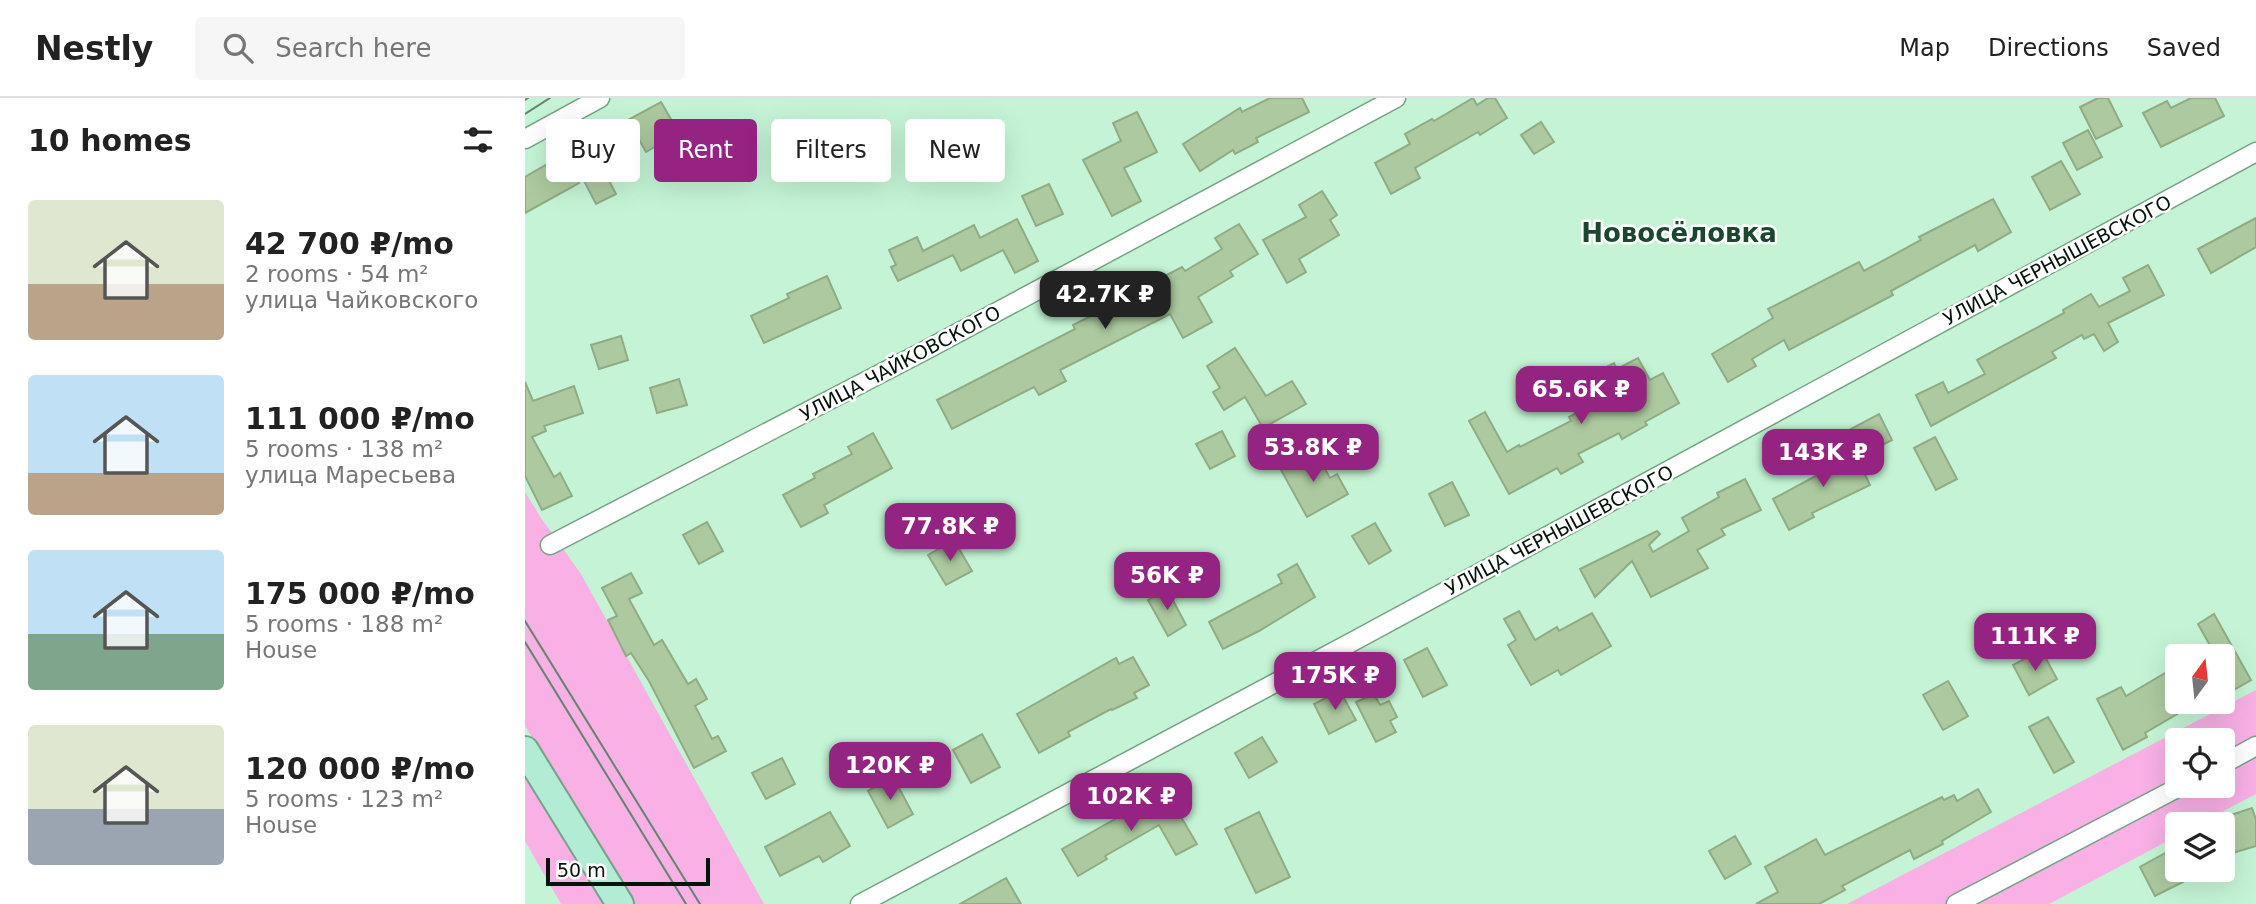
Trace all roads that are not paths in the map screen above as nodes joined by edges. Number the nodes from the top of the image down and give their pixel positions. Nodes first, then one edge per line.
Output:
1 (600, 98) edge
2 (1396, 98) edge
3 (525, 139) edge
4 (2256, 152) edge
5 (550, 545) dead end
6 (2256, 746) edge
7 (525, 750) edge
8 (2235, 757) edge
9 (2165, 794) edge
10 (620, 904) edge
11 (860, 904) edge
12 (1956, 904) edge

1 - 3 street
2 - 5 street, УЛИЦА ЧАЙКОВСКОГО
4 - 11 street, УЛИЦА ЧЕРНЫШЕВСКОГО
6 - 8 street
7 - 10 main road
9 - 12 street

